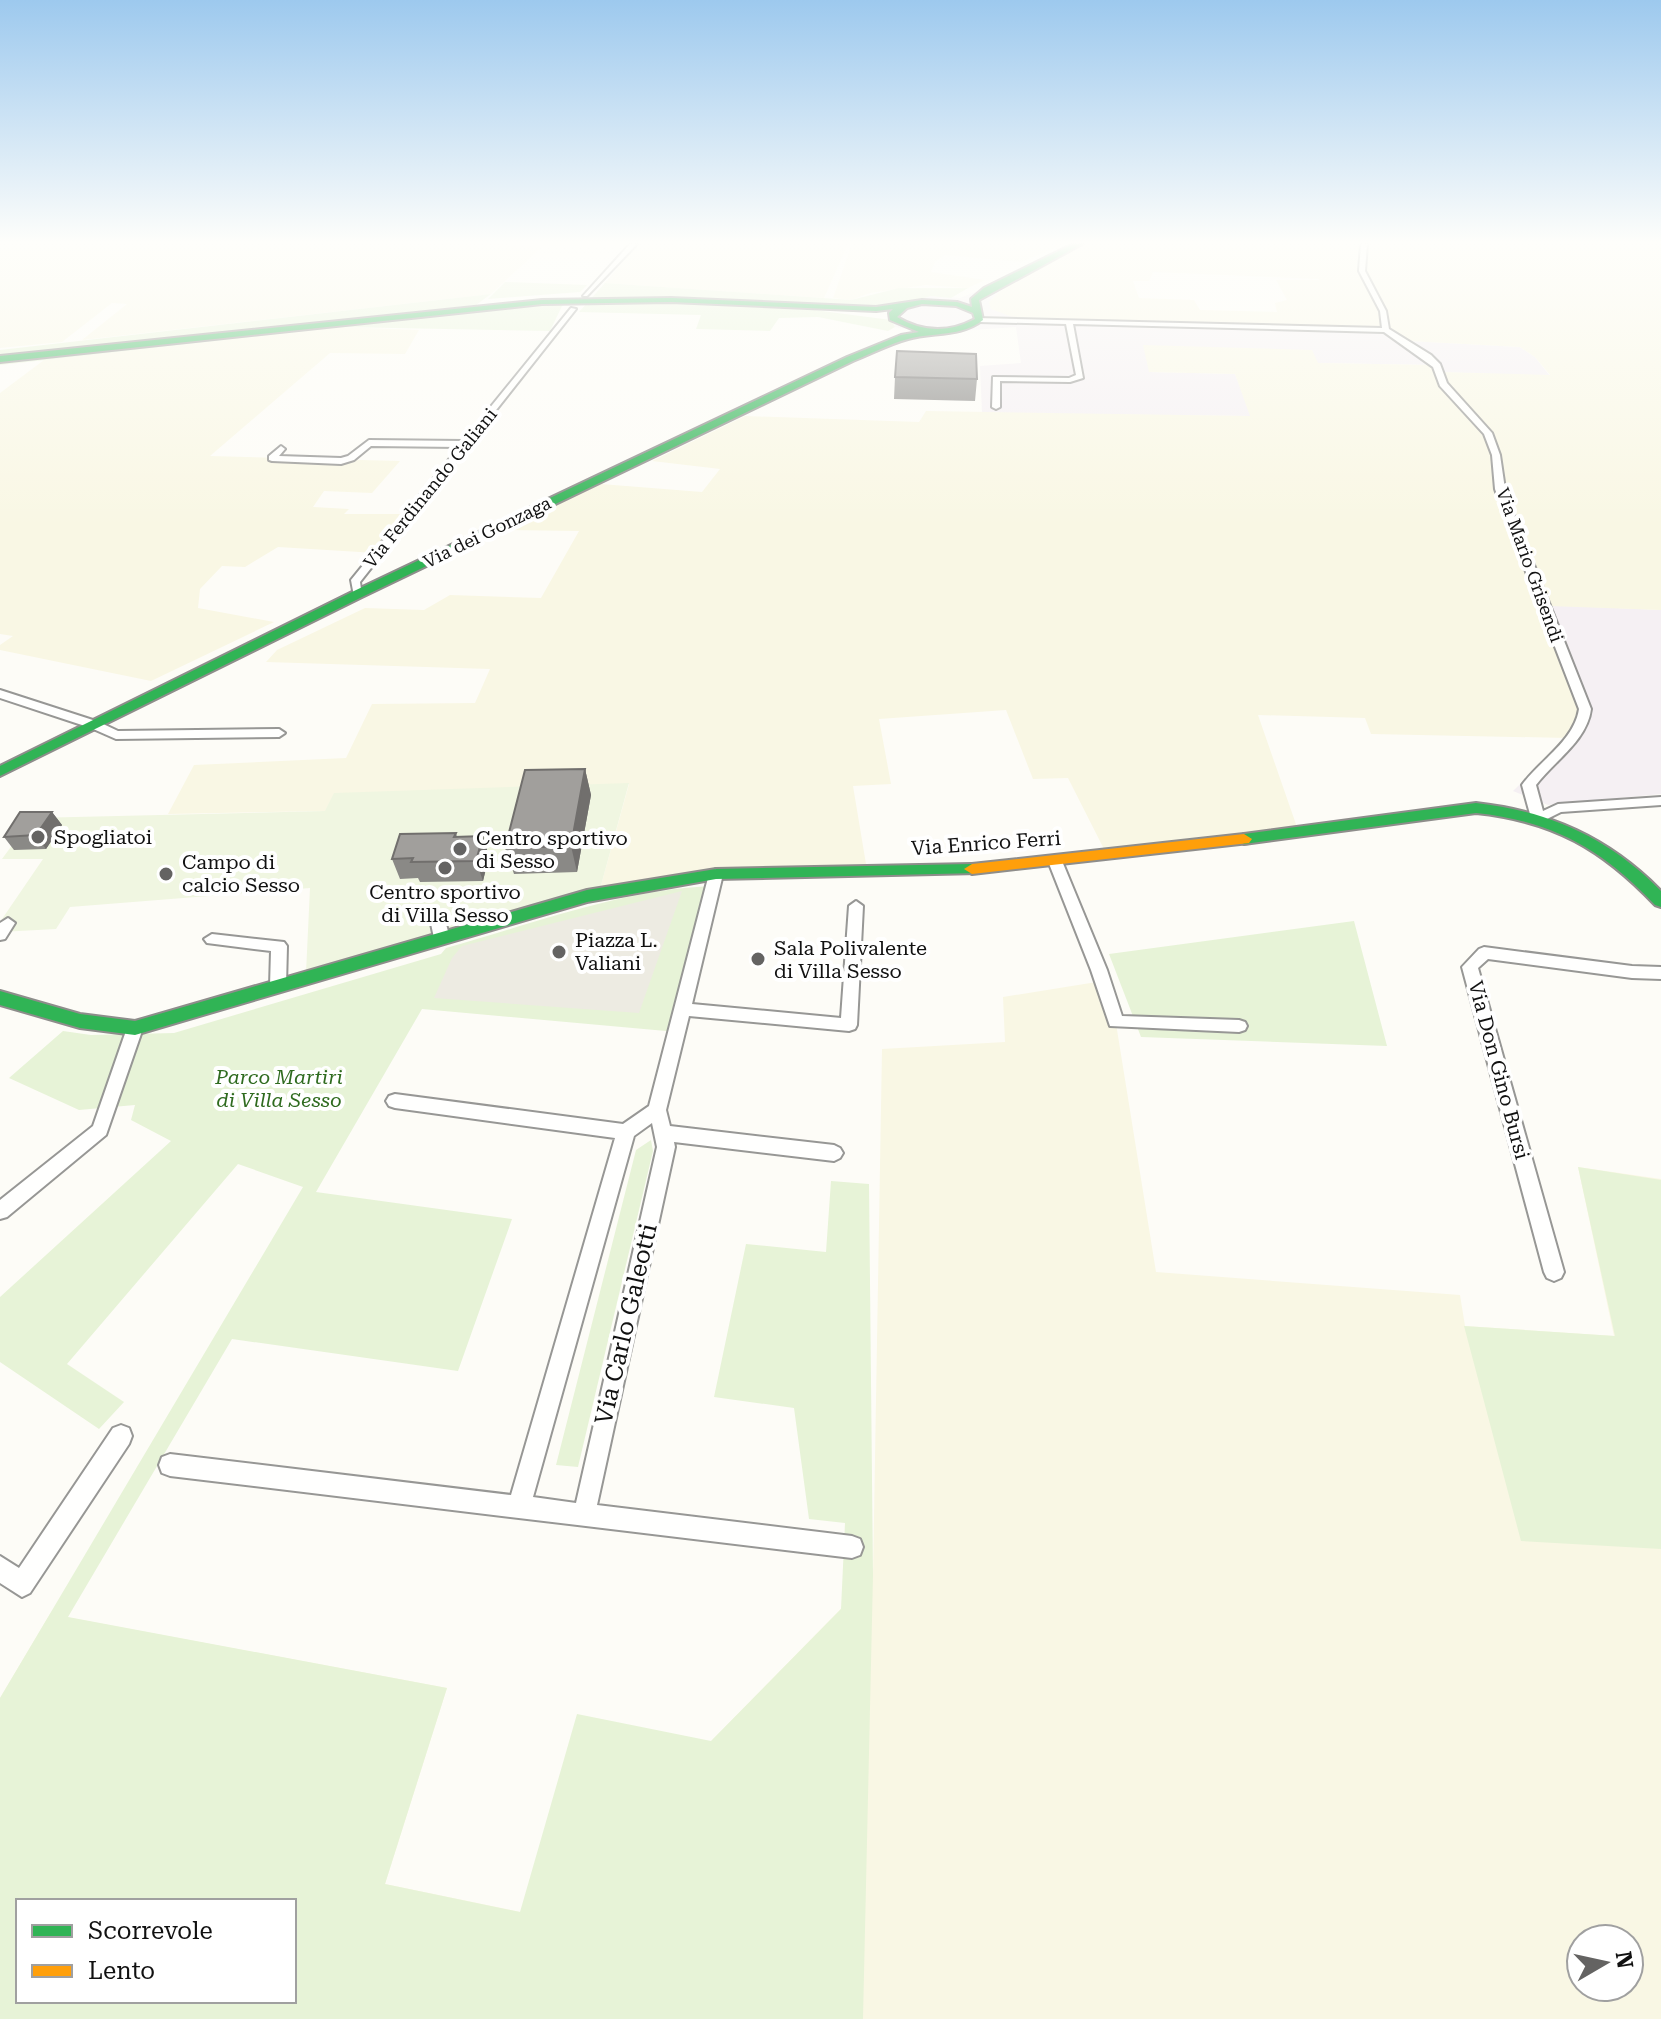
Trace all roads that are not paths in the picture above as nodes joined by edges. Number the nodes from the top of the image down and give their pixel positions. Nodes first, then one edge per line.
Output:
1 (191, 338) edge
2 (550, 338) edge
3 (891, 338) edge
4 (902, 338) edge
5 (1072, 338) edge
6 (1399, 338) edge
7 (882, 345) junction
8 (0, 359) edge
9 (996, 407) dead end
10 (465, 444) junction
11 (281, 449) dead end
12 (358, 594) junction
13 (0, 694) edge
14 (95, 725) junction
15 (279, 733) dead end
16 (0, 772) edge
17 (1661, 801) edge
18 (1540, 815) junction
19 (1055, 861) junction
20 (716, 874) junction
21 (1655, 889) edge
22 (1661, 901) edge
23 (856, 906) dead end
24 (436, 914) dead end
25 (442, 938) junction
26 (212, 939) dead end
27 (1661, 973) edge
28 (278, 986) junction
29 (1, 1000) edge
30 (683, 1009) junction
31 (1239, 1026) dead end
32 (135, 1028) junction
33 (395, 1101) dead end
34 (657, 1110) junction
35 (626, 1132) junction
36 (662, 1133) junction
37 (834, 1153) dead end
38 (0, 1211) edge
39 (1554, 1272) dead end
40 (121, 1436) dead end
41 (170, 1465) dead end
42 (519, 1507) junction
43 (584, 1515) junction
44 (852, 1547) dead end
45 (0, 1568) edge

1 - 8 main road
2 - 10 street, Via Ferdinando Galiani
3 - 7 main road, Via dei Gonzaga
4 - 7 main road, Via dei Gonzaga
5 - 9 street
6 - 18 street, Via Mario Grisendi
7 - 12 main road, Via dei Gonzaga
10 - 11 street
10 - 12 street, Via Ferdinando Galiani
12 - 14 main road, Via dei Gonzaga
13 - 14 street
14 - 15 street
14 - 16 main road, Via dei Gonzaga
17 - 18 street, Via Enrico Ferri
18 - 19 main road, Via Enrico Ferri
18 - 21 main road
19 - 20 main road, Via Enrico Ferri
19 - 31 street
20 - 25 main road, Via Enrico Ferri
20 - 30 street, Via Carlo Galeotti
21 - 22 main road
23 - 30 street
24 - 25 street
25 - 28 main road, Via Enrico Ferri
26 - 28 street
27 - 39 street, Via Don Gino Bursi
28 - 32 main road, Via Enrico Ferri
29 - 32 main road, Via Enrico Ferri
30 - 34 street, Via Carlo Galeotti
32 - 38 street
33 - 35 street
34 - 35 street
34 - 36 street, Via Carlo Galeotti
35 - 42 street
36 - 37 street
36 - 43 street, Via Carlo Galeotti
40 - 45 street
41 - 42 street
42 - 43 street
43 - 44 street

